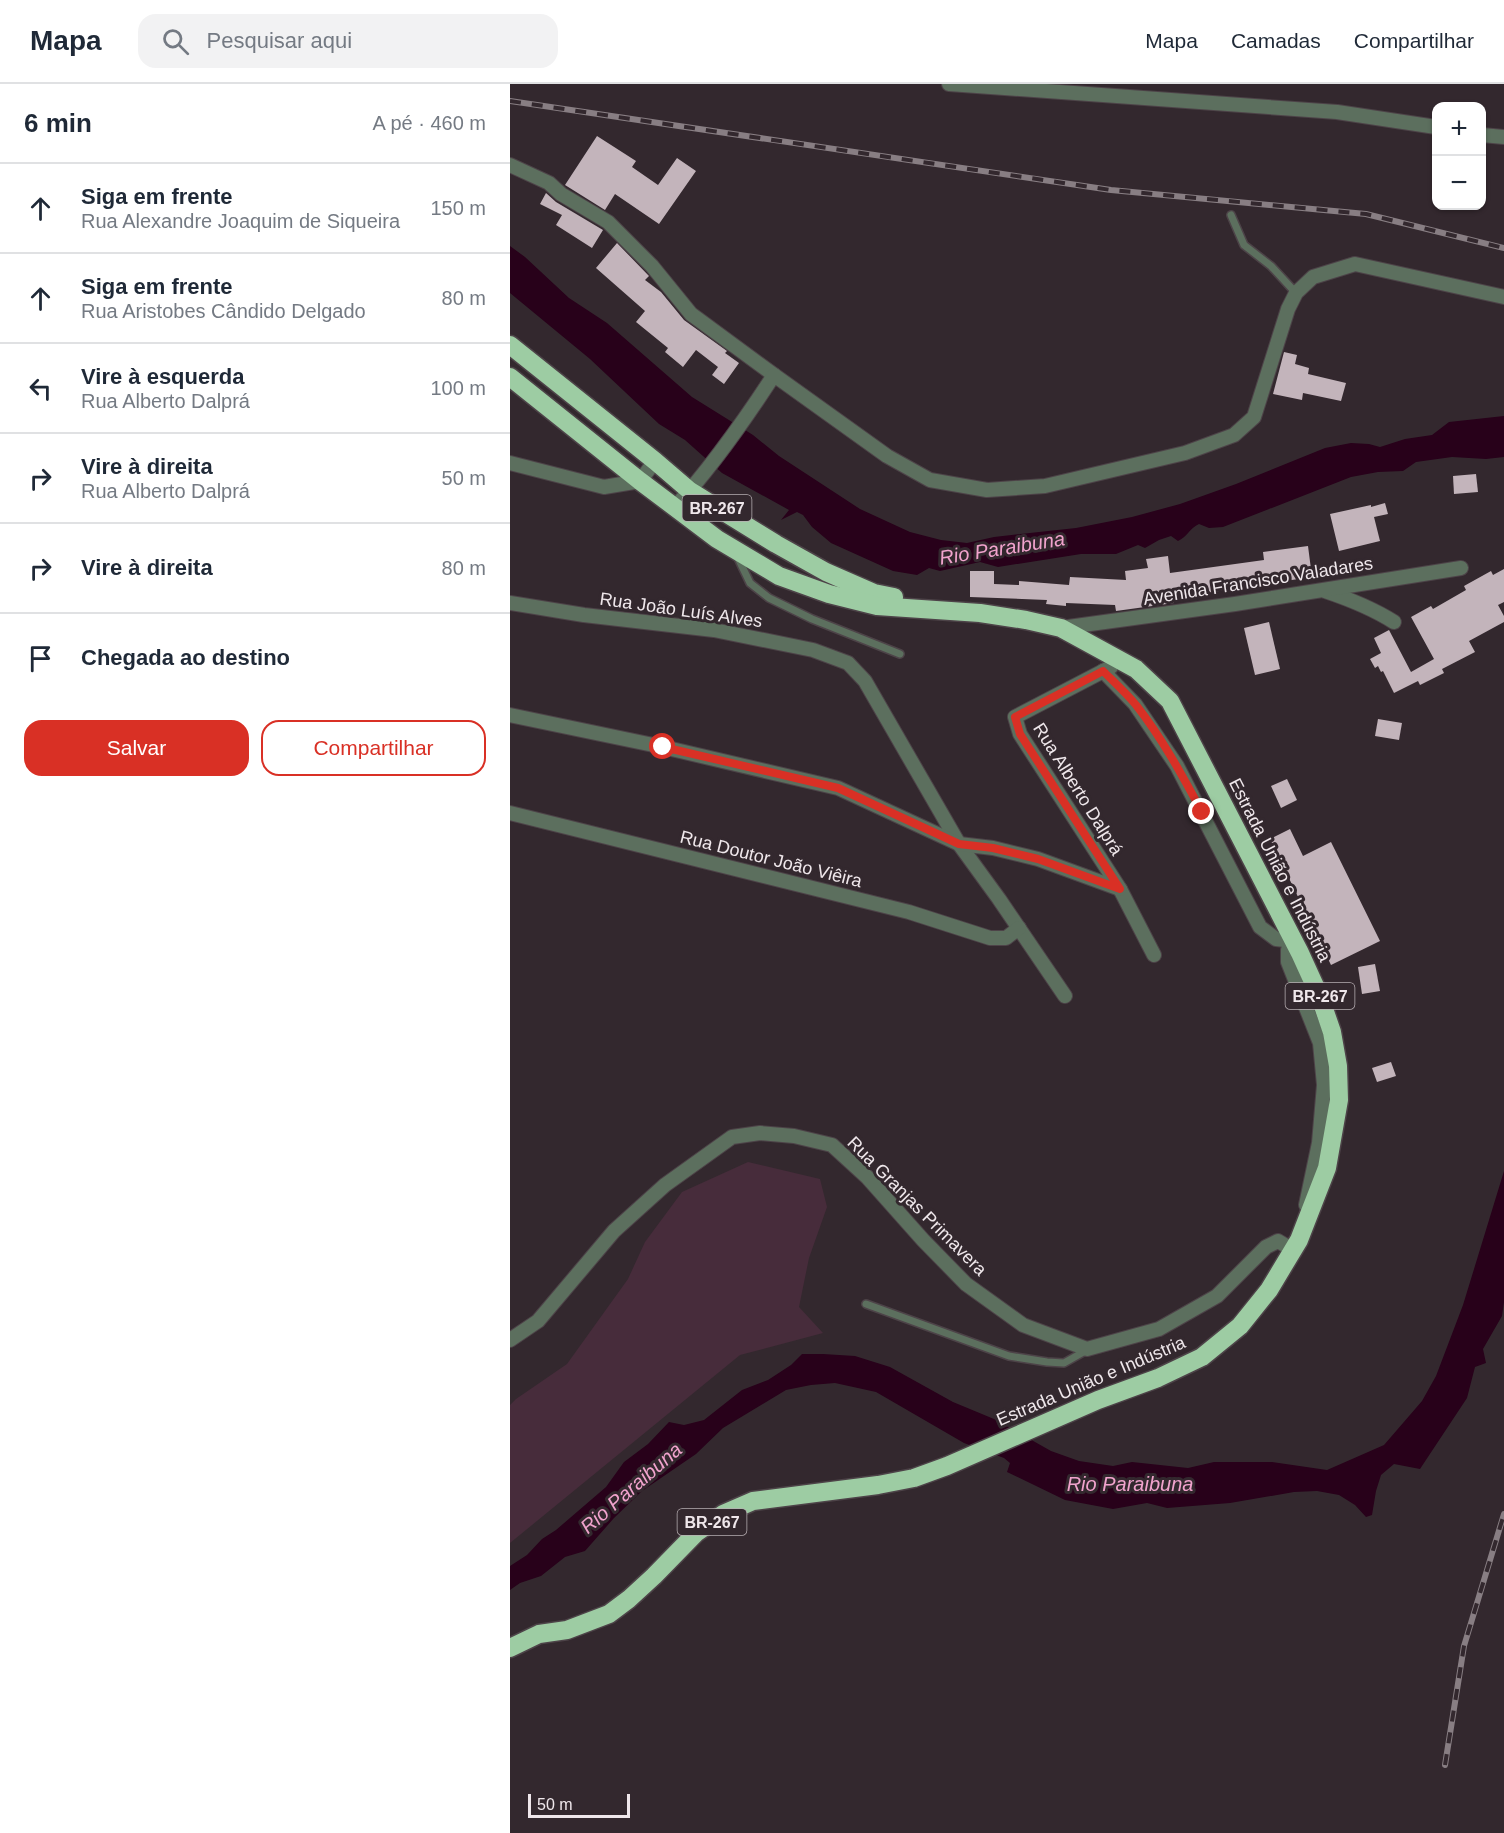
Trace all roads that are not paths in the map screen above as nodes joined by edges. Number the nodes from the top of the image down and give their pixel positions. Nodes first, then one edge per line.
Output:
1 (949, 84) edge
2 (1432, 126) edge
3 (1486, 135) edge
4 (1504, 137) edge
5 (510, 165) edge
6 (1231, 215) dead end
7 (1296, 293) junction
8 (1504, 297) edge
9 (510, 345) edge
10 (774, 375) junction
11 (510, 377) edge
12 (655, 461) junction
13 (510, 463) edge
14 (640, 481) junction
15 (690, 491) junction
16 (674, 507) junction
17 (735, 550) junction
18 (1461, 568) dead end
19 (1323, 590) junction
20 (510, 603) edge
21 (957, 612) junction
22 (1394, 622) dead end
23 (1061, 628) junction
24 (900, 654) dead end
25 (1124, 661) junction
26 (1103, 671) junction
27 (510, 715) edge
28 (510, 813) edge
29 (959, 844) junction
30 (1120, 889) junction
31 (1019, 928) junction
32 (1294, 941) junction
33 (1154, 955) dead end
34 (1065, 996) dead end
35 (1295, 1247) junction
36 (866, 1304) dead end
37 (510, 1341) edge
38 (1087, 1349) junction
39 (510, 1648) edge

1 - 2 street
3 - 4 street
5 - 10 street
6 - 7 lane
7 - 8 street
7 - 10 street
9 - 12 highway, BR-267
10 - 15 street
11 - 14 highway, BR-267
12 - 14 street
12 - 15 highway, BR-267
13 - 14 street
14 - 16 highway, BR-267
15 - 16 street
15 - 21 highway, BR-267
16 - 17 highway, BR-267
17 - 21 highway, BR-267
17 - 24 lane
18 - 19 street, Avenida Francisco Valadares
19 - 22 street
19 - 23 street, Avenida Francisco Valadares
20 - 29 street, Rua João Luís Alves
21 - 23 highway, Estrada União e Indústria / BR-267
23 - 25 highway, Estrada União e Indústria / BR-267
25 - 26 street, Rua Alberto Dalprá
25 - 32 highway, Estrada União e Indústria / BR-267
26 - 30 street, Rua Alberto Dalprá
26 - 32 street
27 - 29 street
28 - 31 street, Rua Doutor João Viêira
29 - 30 street
29 - 31 street, Rua João Luís Alves
30 - 33 street, Rua Alberto Dalprá
31 - 34 street, Rua João Luís Alves
32 - 35 highway, Estrada União e Indústria / BR-267
35 - 38 street
35 - 39 highway, Estrada União e Indústria / BR-267
36 - 38 lane
37 - 38 street, Rua Granjas Primavera

